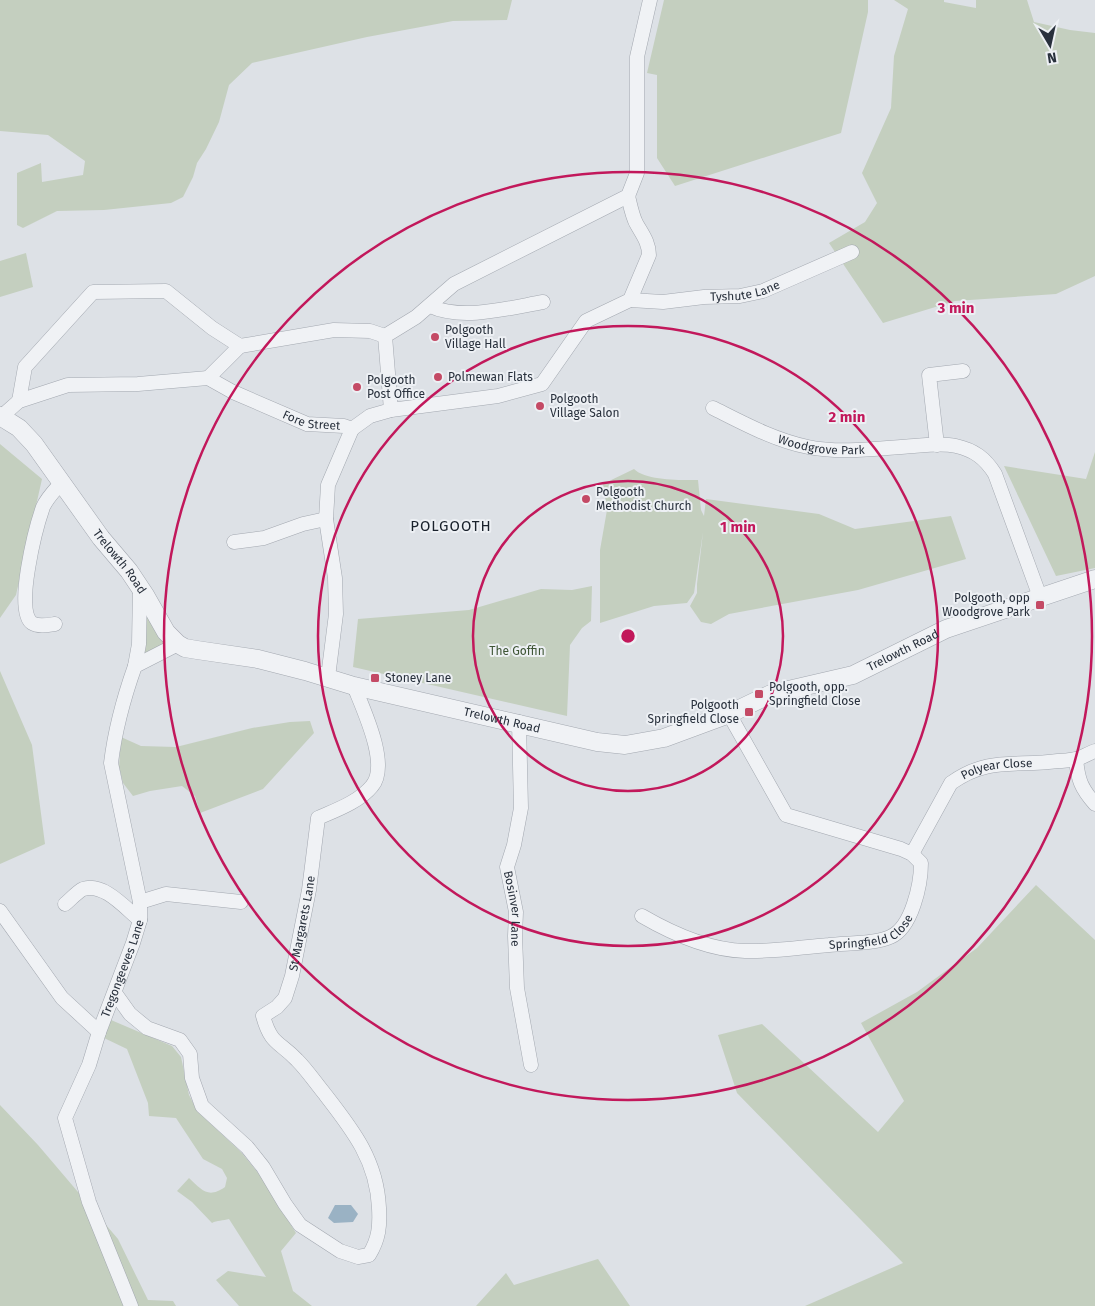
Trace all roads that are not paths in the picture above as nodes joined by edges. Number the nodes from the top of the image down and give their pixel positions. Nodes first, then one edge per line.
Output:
1 (650, 0) edge
2 (628, 196) junction
3 (852, 252) dead end
4 (630, 300) junction
5 (543, 302) dead end
6 (430, 306) junction
7 (385, 336) junction
8 (240, 346) junction
9 (963, 371) dead end
10 (208, 378) junction
11 (19, 400) junction
12 (713, 408) dead end
13 (391, 410) junction
14 (0, 416) edge
15 (352, 429) junction
16 (937, 445) junction
17 (62, 482) junction
18 (326, 518) junction
19 (234, 542) dead end
20 (1095, 579) edge
21 (140, 588) junction
22 (1040, 597) junction
23 (55, 624) dead end
24 (178, 644) junction
25 (135, 666) junction
26 (328, 677) junction
27 (354, 686) junction
28 (729, 714) junction
29 (518, 722) junction
30 (1095, 751) edge
31 (1076, 759) junction
32 (1095, 804) edge
33 (912, 854) junction
34 (140, 902) junction
35 (241, 902) dead end
36 (65, 904) dead end
37 (0, 912) edge
38 (642, 916) dead end
39 (140, 920) junction
40 (115, 993) junction
41 (99, 1032) junction
42 (531, 1065) dead end
43 (131, 1306) edge

1 - 2 street
2 - 4 street
2 - 6 street
3 - 4 street, Tyshute Lane
4 - 13 street, Fore Street
5 - 6 street
6 - 7 street
7 - 8 street
7 - 13 street
8 - 10 street
8 - 11 street
9 - 16 street
10 - 11 street
10 - 15 street, Fore Street
11 - 14 street
12 - 16 street, Woodgrove Park
13 - 15 street, Fore Street
14 - 17 street, Trelowth Road
15 - 18 street
16 - 22 street, Woodgrove Park
17 - 21 street, Trelowth Road
17 - 23 street
18 - 19 street
18 - 26 street
20 - 22 street, Trelowth Road
21 - 24 street, Trelowth Road
21 - 25 street, Tregongeeves Lane
22 - 28 street, Trelowth Road
24 - 25 street
24 - 26 street, Trelowth Road
25 - 34 street, Tregongeeves Lane
26 - 27 street, Trelowth Road
27 - 29 street, Trelowth Road
27 - 40 street, St Margarets Lane
28 - 29 street, Trelowth Road
28 - 33 street
29 - 42 street, Bosinver Lane
30 - 31 street, Polyear Close
31 - 32 street
31 - 33 street, Polyear Close
33 - 38 street, Springfield Close
34 - 35 street
34 - 39 street, Tregongeeves Lane
36 - 39 street
37 - 41 street
39 - 40 street, Tregongeeves Lane
40 - 41 street, Tregongeeves Lane
41 - 43 street, Tregongeeves Lane

